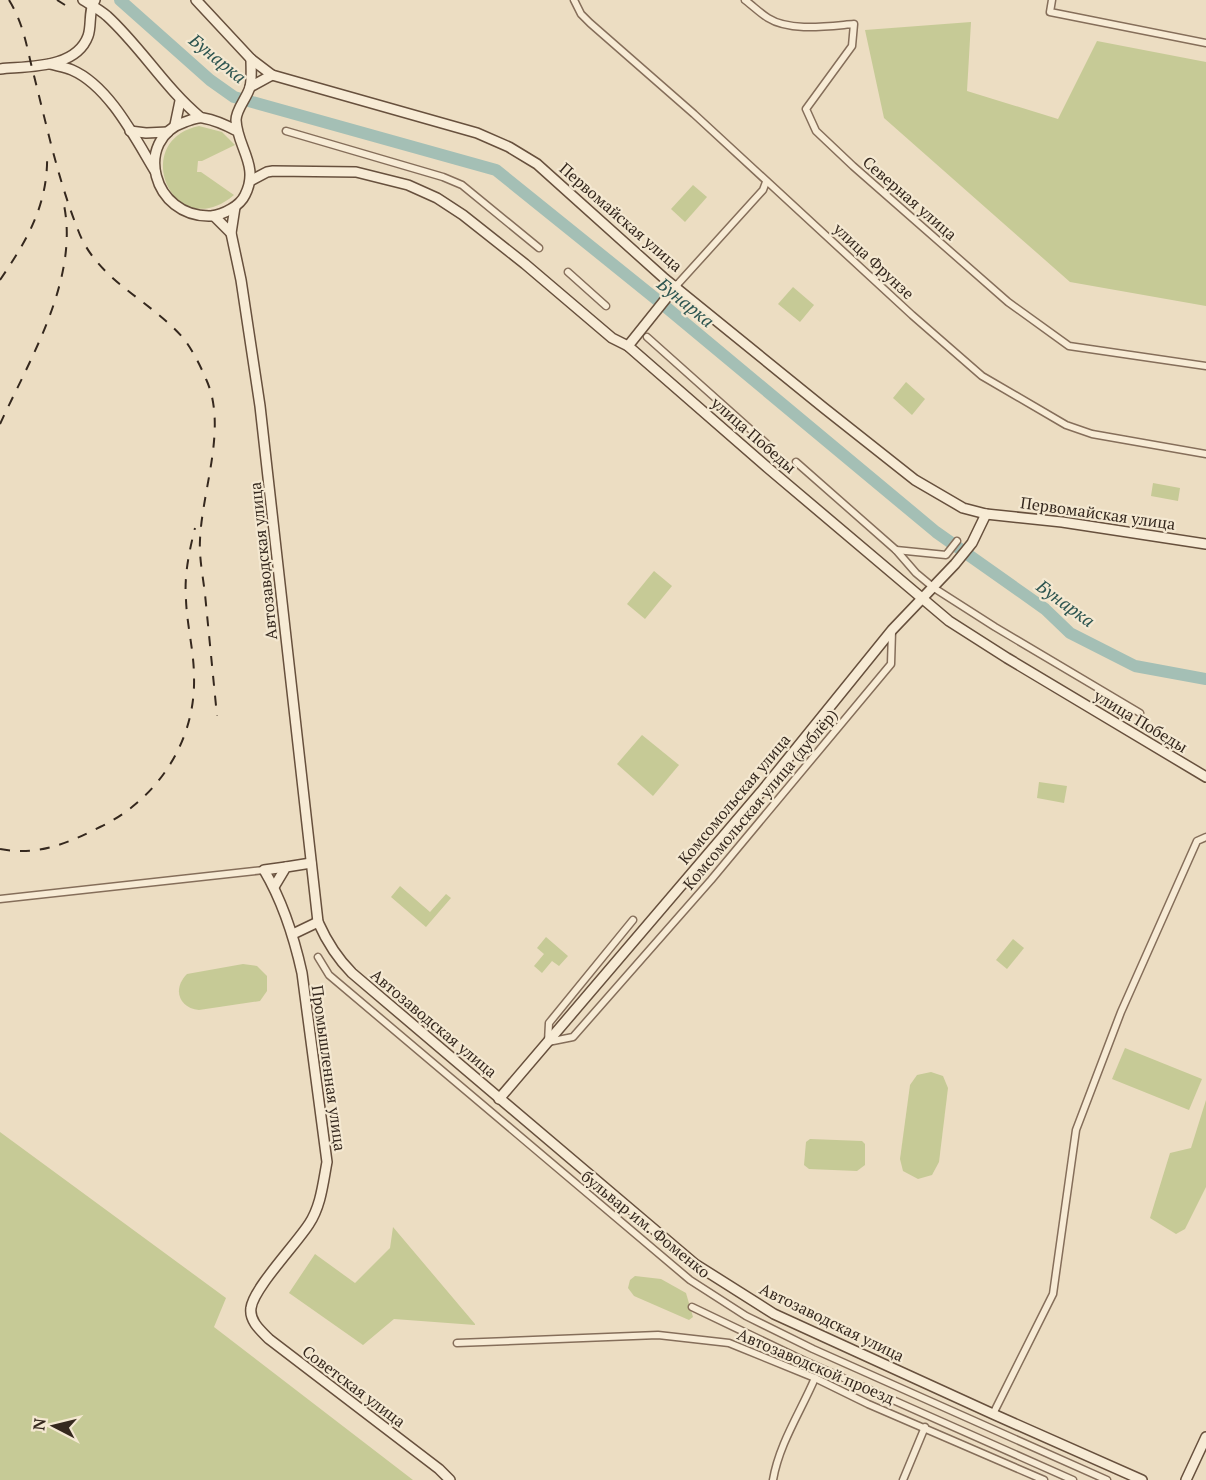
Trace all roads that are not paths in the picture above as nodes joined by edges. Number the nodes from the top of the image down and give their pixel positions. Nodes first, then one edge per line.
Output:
1 (196, 0) edge
2 (745, 0) edge
3 (1052, 0) edge
4 (576, 1) edge
5 (90, 2) edge
6 (1206, 42) edge
7 (251, 60) junction
8 (50, 63) junction
9 (0, 69) edge
10 (272, 75) junction
11 (248, 89) junction
12 (180, 101) junction
13 (238, 112) junction
14 (200, 117) junction
15 (221, 123) junction
16 (172, 129) junction
17 (130, 130) junction
18 (237, 131) junction
19 (286, 131) dead end
20 (249, 158) junction
21 (155, 171) junction
22 (267, 172) junction
23 (250, 181) junction
24 (766, 182) junction
25 (235, 207) junction
26 (214, 216) junction
27 (231, 233) junction
28 (539, 248) dead end
29 (568, 272) dead end
30 (676, 286) junction
31 (606, 306) dead end
32 (647, 338) dead end
33 (628, 346) junction
34 (1206, 366) edge
35 (768, 445) dead end
36 (1206, 454) edge
37 (796, 462) dead end
38 (986, 514) junction
39 (957, 541) dead end
40 (1206, 544) edge
41 (896, 550) junction
42 (936, 590) junction
43 (923, 598) junction
44 (892, 630) junction
45 (1140, 713) dead end
46 (1206, 777) edge
47 (1206, 837) edge
48 (311, 863) junction
49 (286, 867) junction
50 (264, 870) junction
51 (274, 887) junction
52 (0, 899) edge
53 (633, 920) dead end
54 (318, 922) junction
55 (293, 934) junction
56 (318, 957) dead end
57 (548, 1042) junction
58 (500, 1099) junction
59 (692, 1307) dead end
60 (250, 1308) joint
61 (457, 1343) dead end
62 (815, 1378) junction
63 (993, 1414) junction
64 (925, 1427) junction
65 (1206, 1437) edge
66 (450, 1480) edge
67 (772, 1480) edge
68 (903, 1480) edge
69 (1044, 1480) edge
70 (1073, 1480) edge
71 (1107, 1480) edge
72 (1142, 1480) edge
73 (1186, 1480) edge

1 - 7 street, Первомайская улица
2 - 34 street, Северная улица
3 - 6 street
4 - 24 street, улица Фрунзе
5 - 8 street
5 - 12 street
7 - 10 street, Первомайская улица
7 - 11 street
8 - 9 street
8 - 17 street
10 - 11 street
10 - 30 street, Первомайская улица
11 - 13 street
12 - 14 street
12 - 16 street
13 - 15 street
13 - 18 street
14 - 15 street
14 - 16 street
15 - 18 street
16 - 17 street
16 - 21 street
17 - 21 street
18 - 20 street
19 - 28 street
20 - 22 street
20 - 23 street
21 - 26 street
22 - 23 street
22 - 33 street, улица Победы
23 - 25 street
24 - 30 street
24 - 36 street, улица Фрунзе
25 - 26 street
25 - 27 street
26 - 27 street
27 - 48 street, Автозаводская улица
29 - 31 street
30 - 33 street
30 - 38 street, Первомайская улица
32 - 35 street
33 - 43 street, улица Победы
37 - 41 street
38 - 40 street, Первомайская улица
38 - 42 street, Комсомольская улица
39 - 41 street
41 - 42 street
42 - 43 street, Комсомольская улица
42 - 45 street
43 - 44 street, Комсомольская улица
43 - 46 street, улица Победы
44 - 57 street, Комсомольская улица
44 - 57 street, Комсомольская улица (дублёр)
47 - 63 street
48 - 49 street
48 - 54 street, Автозаводская улица
49 - 50 street
49 - 51 street
50 - 51 street, Промышленная улица
50 - 52 street
51 - 55 street, Промышленная улица
53 - 57 street
54 - 55 street
54 - 58 street, Автозаводская улица
55 - 60 street, Промышленная улица
56 - 71 street, бульвар им. Фоменко
57 - 58 street, Комсомольская улица
58 - 63 street, Автозаводская улица
59 - 70 street
60 - 66 street, Советская улица
61 - 62 street, Автозаводской проезд
62 - 64 street, Автозаводской проезд
62 - 67 street
63 - 72 street, Автозаводская улица
64 - 68 street
64 - 69 street, Автозаводской проезд
65 - 73 street

